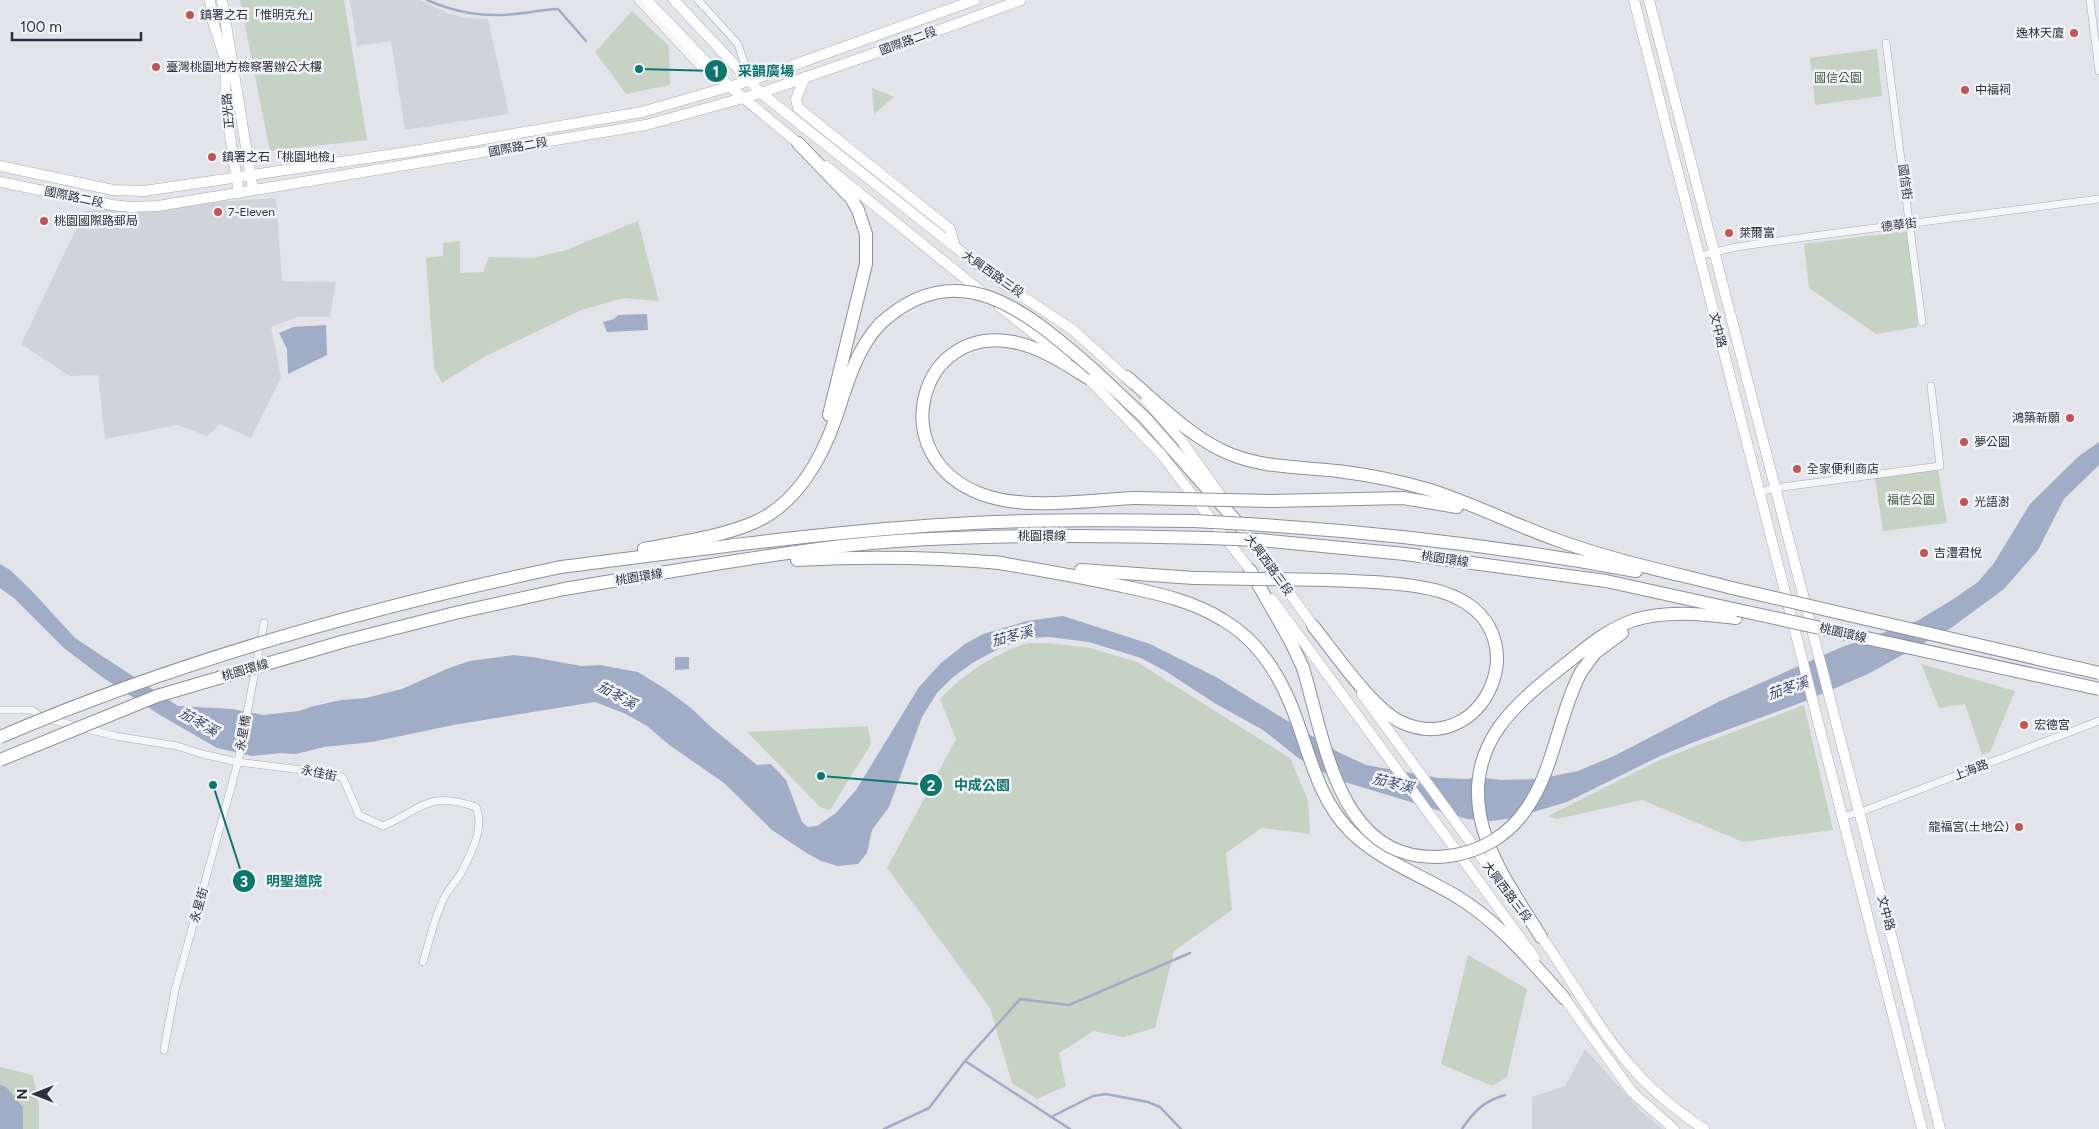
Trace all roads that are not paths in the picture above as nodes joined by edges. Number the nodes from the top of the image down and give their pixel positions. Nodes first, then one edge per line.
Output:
1 (210, 0) edge
2 (222, 0) edge
3 (638, 0) edge
4 (647, 0) edge
5 (674, 0) edge
6 (698, 0) edge
7 (975, 0) edge
8 (1021, 0) edge
9 (1634, 0) edge
10 (1649, 0) edge
11 (2090, 0) edge
12 (1000, 3) edge
13 (1886, 43) dead end
14 (2099, 71) edge
15 (805, 77) junction
16 (750, 81) junction
17 (729, 86) junction
18 (761, 93) junction
19 (743, 98) junction
20 (489, 138) junction
21 (798, 142) junction
22 (491, 152) junction
23 (0, 166) edge
24 (251, 176) junction
25 (237, 178) junction
26 (0, 182) edge
27 (253, 190) junction
28 (239, 193) junction
29 (2099, 199) edge
30 (1911, 224) junction
31 (955, 247) junction
32 (1715, 252) junction
33 (1700, 256) junction
34 (1922, 322) dead end
35 (1091, 374) junction
36 (1127, 377) junction
37 (1931, 386) dead end
38 (804, 480) junction
39 (1775, 488) junction
40 (1759, 492) junction
41 (1522, 526) junction
42 (1247, 529) junction
43 (645, 553) junction
44 (993, 562) junction
45 (720, 564) junction
46 (1250, 570) junction
47 (1732, 588) junction
48 (1737, 614) junction
49 (1671, 615) junction
50 (264, 623) dead end
51 (1313, 626) junction
52 (2099, 673) edge
53 (1824, 675) junction
54 (1809, 680) junction
55 (2099, 689) edge
56 (0, 710) edge
57 (2099, 721) edge
58 (0, 737) edge
59 (0, 760) edge
60 (238, 762) junction
61 (1859, 812) junction
62 (1842, 817) junction
63 (1541, 937) junction
64 (423, 962) dead end
65 (1564, 998) junction
66 (164, 1050) dead end
67 (1674, 1129) edge
68 (1704, 1129) edge
69 (1922, 1129) edge
70 (1940, 1129) edge

1 - 25 street, 正光路
2 - 24 street, 正光路
3 - 17 street, 大興西路三段
4 - 17 street, 大興西路三段
5 - 16 street, 大興西路三段
6 - 16 street, 大興西路三段
7 - 16 street, 國際路二段
8 - 12 street, 國際路二段
9 - 33 street, 文中路
10 - 32 street, 文中路
11 - 14 street
12 - 15 street, 國際路二段
13 - 30 street, 國信街
15 - 18 street, 國際路二段
15 - 31 street
16 - 17 street, 國際路二段
16 - 18 street, 大興西路三段
17 - 19 street, 大興西路三段
17 - 20 street, 國際路二段
18 - 19 street, 國際路二段
18 - 31 street, 大興西路三段
19 - 21 street, 大興西路三段
19 - 22 street, 國際路二段
20 - 22 street
20 - 24 street, 國際路二段
21 - 35 street, 大興西路三段
21 - 38 highway
22 - 27 street, 國際路二段
23 - 25 street, 國際路二段
24 - 25 street, 國際路二段
24 - 27 street, 正光路
25 - 28 street, 正光路
26 - 28 street, 國際路二段
27 - 28 street, 國際路二段
29 - 30 street, 德華街
30 - 32 street, 德華街
30 - 34 street, 國信街
31 - 36 street, 大興西路三段
32 - 33 street, 德華街
32 - 39 street, 文中路
33 - 40 street, 文中路
35 - 38 highway, bridge
35 - 41 highway, bridge
35 - 42 highway
35 - 46 street, 大興西路三段
36 - 41 highway
36 - 42 street, 大興西路三段
37 - 39 street
38 - 43 highway
39 - 40 street
39 - 53 street, 文中路
40 - 54 street, 文中路
41 - 47 highway
42 - 43 highway, 桃園環線, bridge
42 - 47 highway, 桃園環線
42 - 51 street, 大興西路三段
43 - 58 highway, 桃園環線, bridge
44 - 45 highway
44 - 51 highway, bridge
44 - 65 highway
45 - 48 highway, 桃園環線, bridge
45 - 59 highway, 桃園環線, bridge
46 - 49 highway, bridge
46 - 65 street, 大興西路三段
47 - 52 highway, 桃園環線, bridge
48 - 49 highway
48 - 55 highway, 桃園環線, bridge
49 - 63 highway
50 - 60 street, 永星橋
51 - 63 street, 大興西路三段
53 - 54 street
53 - 61 street, 文中路
54 - 62 street, 文中路
56 - 60 street, 永佳街
57 - 61 street, 上海路
60 - 64 street, 永佳街
60 - 66 street, 永星街
61 - 62 street, 上海路
61 - 70 street, 文中路
62 - 69 street, 文中路
63 - 68 street, 大興西路三段
65 - 67 street, 大興西路三段

